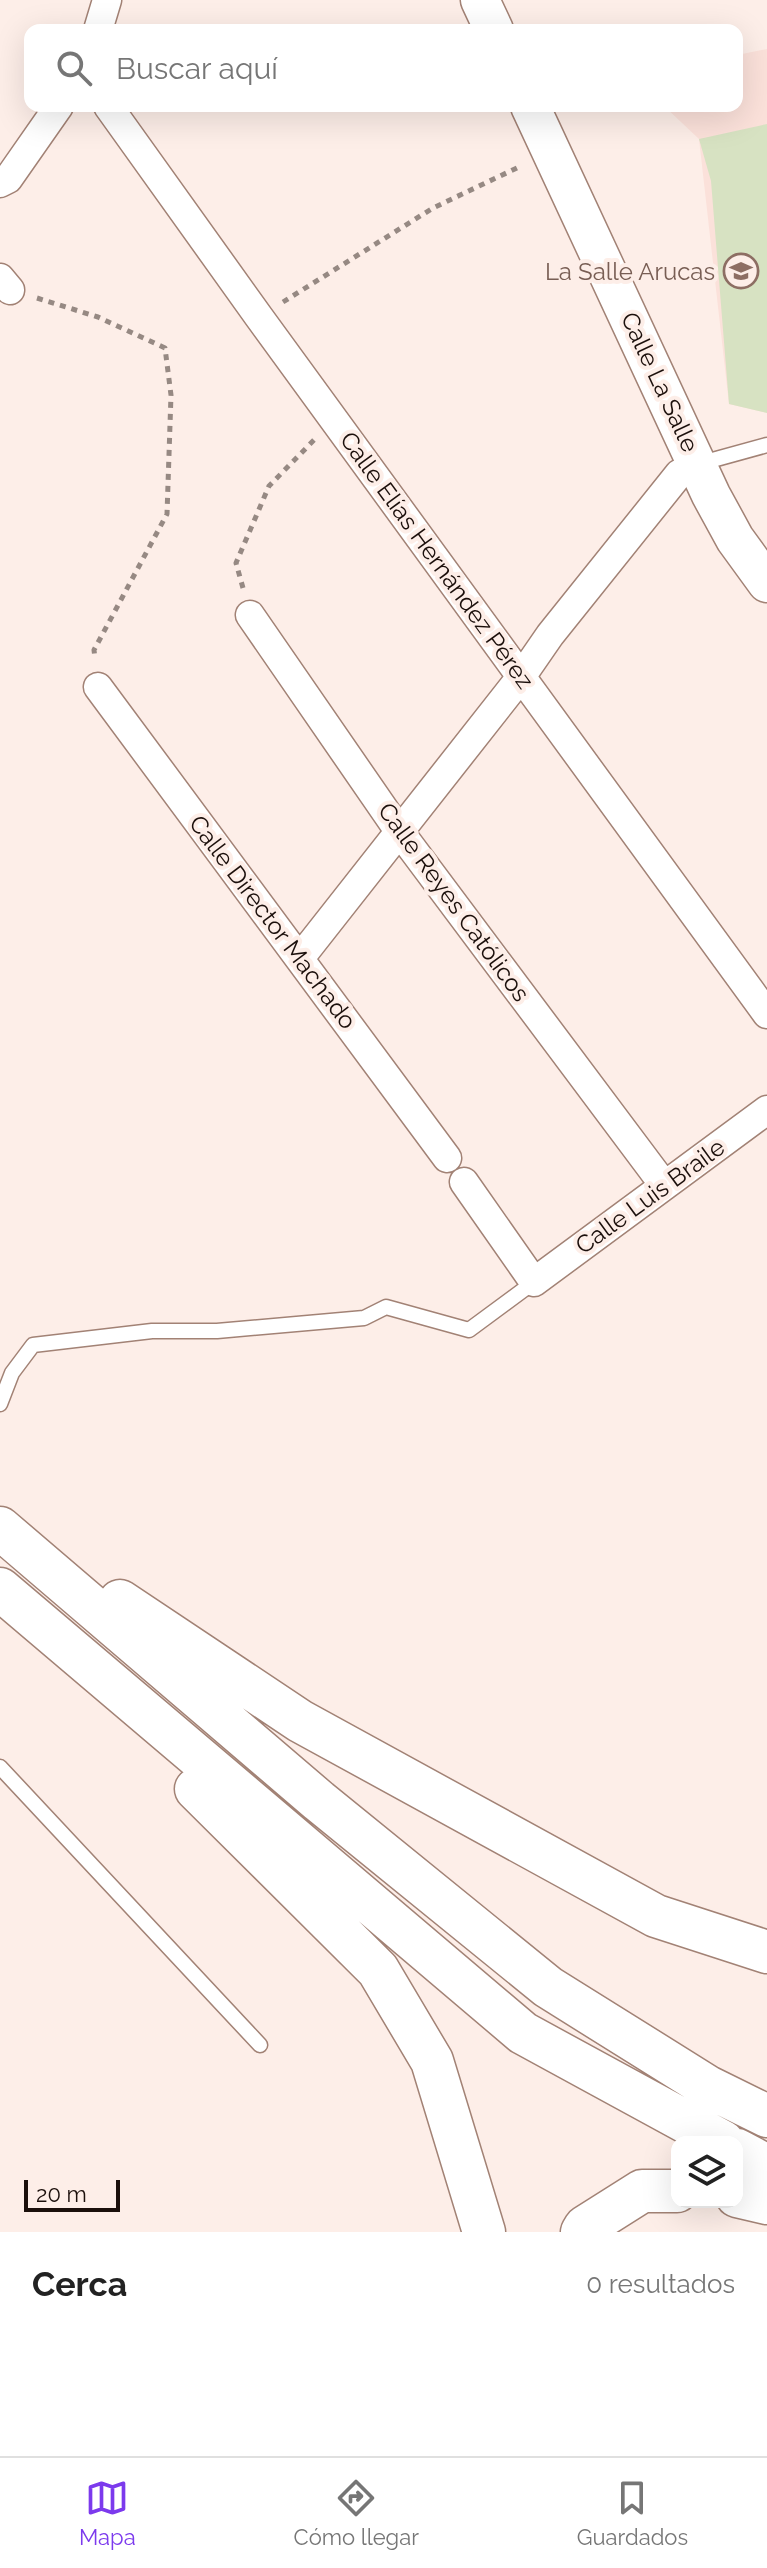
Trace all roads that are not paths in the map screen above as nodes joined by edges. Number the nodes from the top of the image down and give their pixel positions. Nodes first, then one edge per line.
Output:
1 (107, 0) edge
2 (480, 0) edge
3 (100, 24) edge
4 (491, 24) edge
5 (55, 112) edge
6 (112, 112) edge
7 (533, 112) edge
8 (0, 183) edge
9 (767, 445) edge
10 (698, 464) junction
11 (767, 583) edge
12 (250, 615) road end
13 (521, 677) junction
14 (98, 687) road end
15 (399, 831) junction
16 (300, 958) junction
17 (767, 1014) edge
18 (767, 1110) edge
19 (447, 1158) dead end
20 (464, 1182) dead end
21 (664, 1185) junction
22 (534, 1282) junction
23 (0, 1404) edge
24 (0, 1521) edge
25 (0, 1528) edge
26 (0, 1589) edge
27 (47, 1631) junction
28 (0, 1767) edge
29 (767, 1952) edge
30 (260, 2045) dead end
31 (767, 2116) edge
32 (712, 2136) edge
33 (743, 2153) edge
34 (767, 2166) edge
35 (671, 2191) edge
36 (743, 2197) edge
37 (767, 2203) edge
38 (484, 2232) edge
39 (582, 2232) edge

1 - 3 street
2 - 4 street
5 - 8 street
6 - 13 street, Calle Elías Hernández Pérez
7 - 10 street, Calle La Salle
9 - 10 lane, Calle La Salle
10 - 11 street
10 - 13 street
12 - 15 street, Calle Reyes Católicos
13 - 15 street
13 - 17 street, Calle Elías Hernández Pérez
14 - 16 street, Calle Director Machado
15 - 16 street
15 - 21 street, Calle Reyes Católicos
16 - 19 street, Calle Director Machado
18 - 21 street, Calle Luis Braile
20 - 22 street
21 - 22 street, Calle Luis Braile
22 - 23 lane
24 - 29 main road
25 - 31 main road
26 - 27 main road
27 - 32 main road
27 - 38 main road
28 - 30 lane
33 - 34 main road
35 - 39 main road
36 - 37 main road

